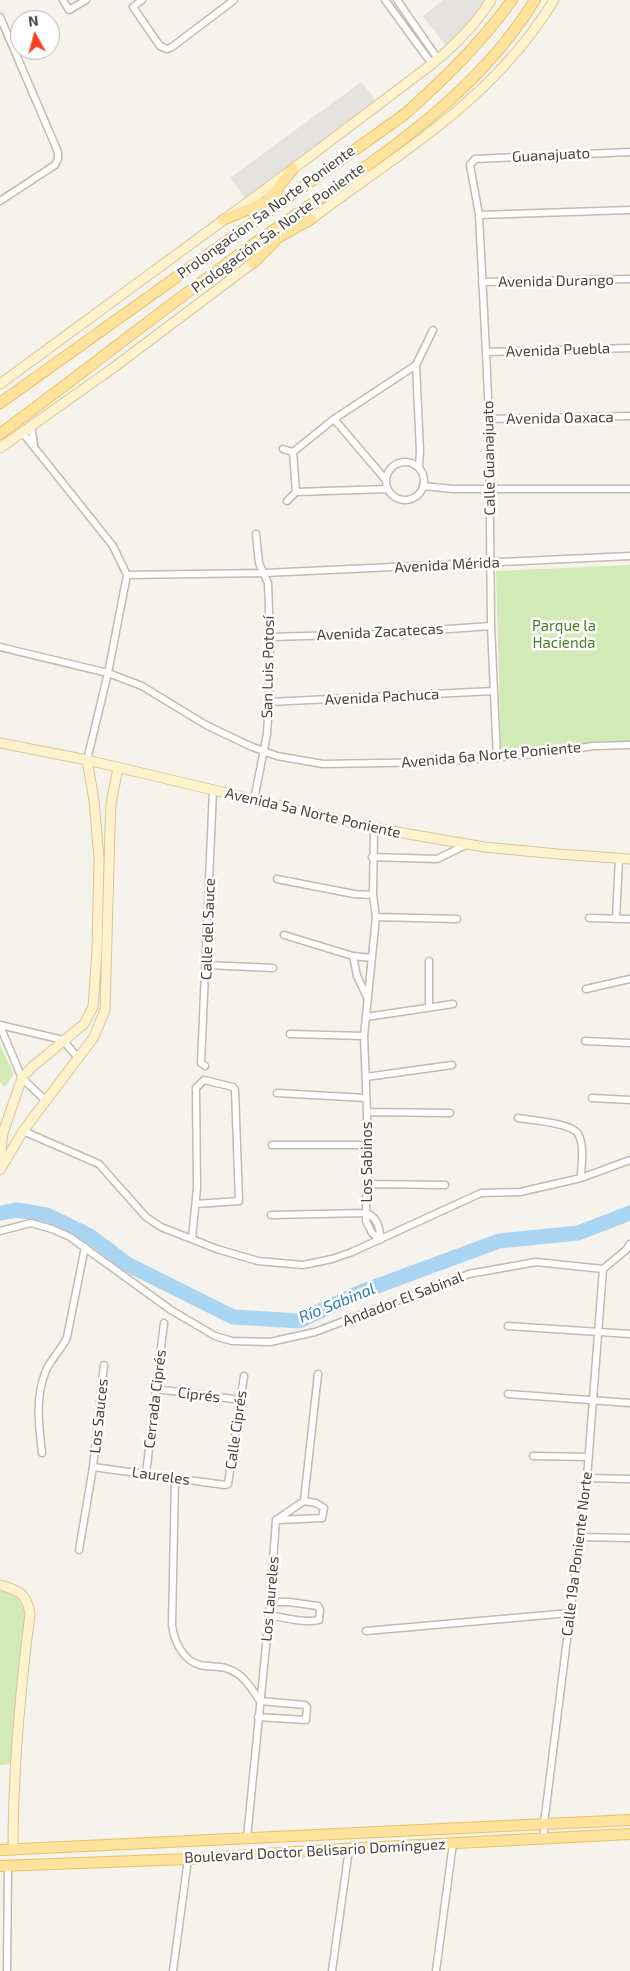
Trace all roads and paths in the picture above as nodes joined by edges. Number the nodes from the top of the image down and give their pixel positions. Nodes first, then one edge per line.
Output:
1 (63, 0) edge
2 (86, 0) edge
3 (142, 0) edge
4 (234, 0) edge
5 (386, 0) edge
6 (397, 0) edge
7 (491, 0) edge
8 (512, 0) edge
9 (536, 0) edge
10 (554, 0) edge
11 (0, 17) edge
12 (435, 61) junction
13 (630, 152) edge
14 (472, 161) joint
15 (293, 169) junction
16 (297, 189) junction
17 (0, 201) edge
18 (265, 203) junction
19 (302, 209) junction
20 (630, 210) edge
21 (479, 215) junction
22 (311, 219) junction
23 (222, 220) junction
24 (245, 227) junction
25 (279, 237) junction
26 (242, 252) junction
27 (253, 263) junction
28 (630, 279) edge
29 (482, 282) junction
30 (433, 330) dead end
31 (630, 348) edge
32 (486, 352) junction
33 (416, 365) junction
34 (0, 384) edge
35 (0, 403) edge
36 (630, 416) edge
37 (334, 419) junction
38 (489, 419) junction
39 (31, 426) junction
40 (22, 432) junction
41 (0, 434) edge
42 (34, 446) junction
43 (0, 448) edge
44 (283, 449) dead end
45 (293, 452) junction
46 (419, 467) junction
47 (385, 479) junction
48 (423, 486) junction
49 (630, 489) edge
50 (388, 490) junction
51 (490, 490) junction
52 (296, 492) junction
53 (288, 501) dead end
54 (256, 534) dead end
55 (630, 556) edge
56 (490, 563) junction
57 (264, 573) junction
58 (127, 575) junction
59 (491, 626) junction
60 (270, 638) junction
61 (0, 647) edge
62 (108, 673) junction
63 (494, 691) junction
64 (269, 702) junction
65 (0, 743) edge
66 (630, 745) edge
67 (263, 752) junction
68 (497, 758) junction
69 (87, 760) junction
70 (118, 768) junction
71 (213, 790) junction
72 (254, 800) junction
73 (374, 828) junction
74 (466, 845) junction
75 (372, 857) junction
76 (619, 858) junction
77 (630, 858) edge
78 (277, 879) dead end
79 (373, 895) junction
80 (376, 917) junction
81 (589, 918) dead end
82 (457, 919) dead end
83 (616, 919) junction
84 (630, 919) edge
85 (284, 935) dead end
86 (353, 956) junction
87 (372, 958) junction
88 (429, 961) dead end
89 (207, 965) junction
90 (272, 968) dead end
91 (630, 979) edge
92 (586, 989) dead end
93 (368, 998) junction
94 (453, 1004) dead end
95 (429, 1007) junction
96 (366, 1017) junction
97 (0, 1025) edge
98 (290, 1034) dead end
99 (364, 1036) junction
100 (64, 1040) junction
101 (585, 1041) dead end
102 (630, 1043) edge
103 (78, 1058) junction
104 (452, 1065) dead end
105 (205, 1066) dead end
106 (366, 1077) junction
107 (22, 1078) junction
108 (277, 1092) dead end
109 (366, 1098) junction
110 (592, 1098) dead end
111 (630, 1100) edge
112 (46, 1101) junction
113 (367, 1112) junction
114 (450, 1113) dead end
115 (518, 1118) dead end
116 (23, 1131) junction
117 (272, 1144) dead end
118 (366, 1144) junction
119 (0, 1160) edge
120 (630, 1160) edge
121 (0, 1170) edge
122 (581, 1178) junction
123 (367, 1184) junction
124 (446, 1186) dead end
125 (196, 1204) junction
126 (367, 1213) junction
127 (271, 1215) dead end
128 (0, 1231) edge
129 (192, 1239) junction
130 (380, 1240) junction
131 (630, 1244) edge
132 (85, 1247) junction
133 (628, 1251) edge
134 (603, 1269) junction
135 (164, 1324) dead end
136 (508, 1326) dead end
137 (597, 1332) junction
138 (630, 1334) edge
139 (104, 1365) dead end
140 (318, 1374) dead end
141 (244, 1376) dead end
142 (156, 1389) junction
143 (508, 1394) dead end
144 (241, 1400) junction
145 (593, 1401) junction
146 (630, 1403) edge
147 (42, 1454) dead end
148 (533, 1456) dead end
149 (589, 1457) junction
150 (93, 1467) junction
151 (146, 1474) junction
152 (175, 1478) junction
153 (587, 1478) junction
154 (630, 1479) edge
155 (228, 1484) joint
156 (304, 1501) junction
157 (276, 1520) junction
158 (580, 1537) junction
159 (630, 1538) edge
160 (79, 1550) dead end
161 (0, 1585) edge
162 (270, 1602) junction
163 (570, 1613) junction
164 (270, 1615) junction
165 (366, 1631) dead end
166 (260, 1701) junction
167 (258, 1717) junction
168 (630, 1820) edge
169 (544, 1824) junction
170 (630, 1834) edge
171 (247, 1838) junction
172 (544, 1838) junction
173 (453, 1843) junction
174 (350, 1849) junction
175 (0, 1850) edge
176 (13, 1850) junction
177 (188, 1859) junction
178 (4, 1865) edge
179 (7, 1971) edge
180 (173, 1971) edge
181 (332, 1971) edge
182 (436, 1971) edge

1 - 2 street
3 - 4 street
5 - 12 street
6 - 12 street
7 - 12 main road
8 - 16 main road, Prolongacion 5a Norte Poniente
9 - 19 main road, Prologación 5a. Norte Poniente
10 - 22 main road
11 - 17 street
12 - 15 main road
13 - 14 street, Guanajuato
14 - 21 street, Calle Guanajuato
15 - 18 main road
15 - 23 main road
16 - 18 main road
16 - 24 main road, Prolongacion 5a Norte Poniente
18 - 23 main road
18 - 24 main road
19 - 25 main road
19 - 26 main road, Prologación 5a. Norte Poniente
20 - 21 street
21 - 29 street, Calle Guanajuato
22 - 25 main road
22 - 27 main road
23 - 34 main road
24 - 35 main road, Prolongacion 5a Norte Poniente
25 - 26 main road
25 - 27 main road
26 - 41 main road, Prologación 5a. Norte Poniente
27 - 39 main road
28 - 29 street, Avenida Durango
29 - 32 street, Calle Guanajuato
30 - 33 street
31 - 32 street, Avenida Puebla
32 - 38 street, Calle Guanajuato
33 - 37 street
33 - 46 street
36 - 38 street, Avenida Oaxaca
37 - 45 street
37 - 47 street
38 - 51 street, Calle Guanajuato
39 - 40 main road
39 - 42 street
40 - 42 street
40 - 43 main road
42 - 58 street
44 - 45 street
45 - 52 street
46 - 47 street
46 - 48 street
47 - 50 street
48 - 50 street
48 - 51 street
49 - 51 street
50 - 52 street
51 - 56 street, Calle Guanajuato
52 - 53 street
54 - 57 street, San Luis Potosí
55 - 56 street, Avenida Mérida
56 - 57 street, Avenida Mérida
56 - 59 street, Calle Guanajuato
57 - 58 street, Avenida Mérida
57 - 60 street, San Luis Potosí
58 - 62 street
59 - 60 street, Avenida Zacatecas
59 - 63 street, Calle Guanajuato
60 - 64 street, San Luis Potosí
61 - 62 street, Avenida 6a Norte Poniente
62 - 67 street, Avenida 6a Norte Poniente
62 - 69 street
63 - 64 street, Avenida Pachuca
63 - 68 street, Calle Guanajuato
64 - 67 street, San Luis Potosí
65 - 69 main road, Avenida 5a Norte Poniente
66 - 68 street, Avenida 6a Norte Poniente
67 - 68 street, Avenida 6a Norte Poniente
67 - 72 street, San Luis Potosí
69 - 70 main road, Avenida 5a Norte Poniente
69 - 100 main road
70 - 71 main road, Avenida 5a Norte Poniente
70 - 103 main road
71 - 72 main road, Avenida 5a Norte Poniente
71 - 89 street, Calle del Sauce
72 - 73 main road, Avenida 5a Norte Poniente
73 - 74 main road, Avenida 5a Norte Poniente
73 - 75 street, Los Sabinos
74 - 75 street
74 - 76 main road, Avenida 5a Norte Poniente
75 - 79 street, Los Sabinos
76 - 77 main road, Avenida 5a Norte Poniente
76 - 83 street
78 - 79 street
79 - 80 street, Los Sabinos
80 - 82 street
80 - 87 street, Los Sabinos
81 - 83 street
83 - 84 street
85 - 86 street
86 - 87 street
86 - 93 street
87 - 93 street, Los Sabinos
88 - 95 street
89 - 90 street
89 - 105 street, Calle del Sauce
91 - 92 street
93 - 96 street, Los Sabinos
94 - 95 street
95 - 96 street
96 - 99 street, Los Sabinos
97 - 100 street
97 - 107 street
98 - 99 street
99 - 106 street, Los Sabinos
100 - 103 street
100 - 107 main road
101 - 102 street
103 - 112 main road
104 - 106 street
106 - 109 street, Los Sabinos
107 - 112 street
107 - 119 main road
108 - 109 street
109 - 113 street, Los Sabinos
110 - 111 street
112 - 116 main road
113 - 114 street
113 - 118 street, Los Sabinos
115 - 122 street
116 - 121 main road
116 - 129 street
117 - 118 street
118 - 123 street, Los Sabinos
120 - 122 street
122 - 130 street
123 - 124 street
123 - 126 street, Los Sabinos
125 - 125 street
125 - 129 street
126 - 127 street
126 - 130 street, Los Sabinos
128 - 132 street, Andador El Sabinal
129 - 130 street
131 - 133 street
132 - 134 street, Andador El Sabinal
132 - 147 street
133 - 134 street
134 - 137 street, Calle 19a Poniente Norte
135 - 142 street, Cerrada Ciprés
136 - 137 street
137 - 138 street
137 - 145 street, Calle 19a Poniente Norte
139 - 150 street, Los Sauces
140 - 156 street
141 - 144 street, Calle Ciprés
142 - 144 street, Ciprés
142 - 151 street, Cerrada Ciprés
143 - 145 street
144 - 155 street, Calle Ciprés
145 - 146 street
145 - 149 street, Calle 19a Poniente Norte
148 - 149 street
149 - 153 street, Calle 19a Poniente Norte
150 - 151 street, Laureles
150 - 160 street, Los Sauces
151 - 152 street, Laureles
152 - 155 street, Laureles
152 - 166 street
153 - 154 street
153 - 158 street, Calle 19a Poniente Norte
156 - 157 street
156 - 157 street
157 - 162 street, Los Laureles
158 - 159 street
158 - 163 street, Calle 19a Poniente Norte
161 - 176 main road
162 - 164 street, Los Laureles
162 - 164 street
163 - 165 street
163 - 169 street, Calle 19a Poniente Norte
164 - 166 street, Los Laureles
166 - 167 street, Los Laureles
166 - 167 street
167 - 171 street, Los Laureles
168 - 169 main road, Boulevard Doctor Belisario Domínguez
169 - 171 main road, Boulevard Doctor Belisario Domínguez
169 - 172 street, Calle 19a Poniente Norte
170 - 172 main road, Boulevard Doctor Belisario Domínguez
171 - 176 main road, Boulevard Doctor Belisario Domínguez
172 - 173 main road, Boulevard Doctor Belisario Domínguez
173 - 174 main road, Boulevard Doctor Belisario Domínguez
173 - 182 street
174 - 177 main road, Boulevard Doctor Belisario Domínguez
174 - 181 street
175 - 176 main road, Boulevard Doctor Belisario Domínguez
177 - 178 main road, Boulevard Doctor Belisario Domínguez
177 - 180 street
178 - 179 street

